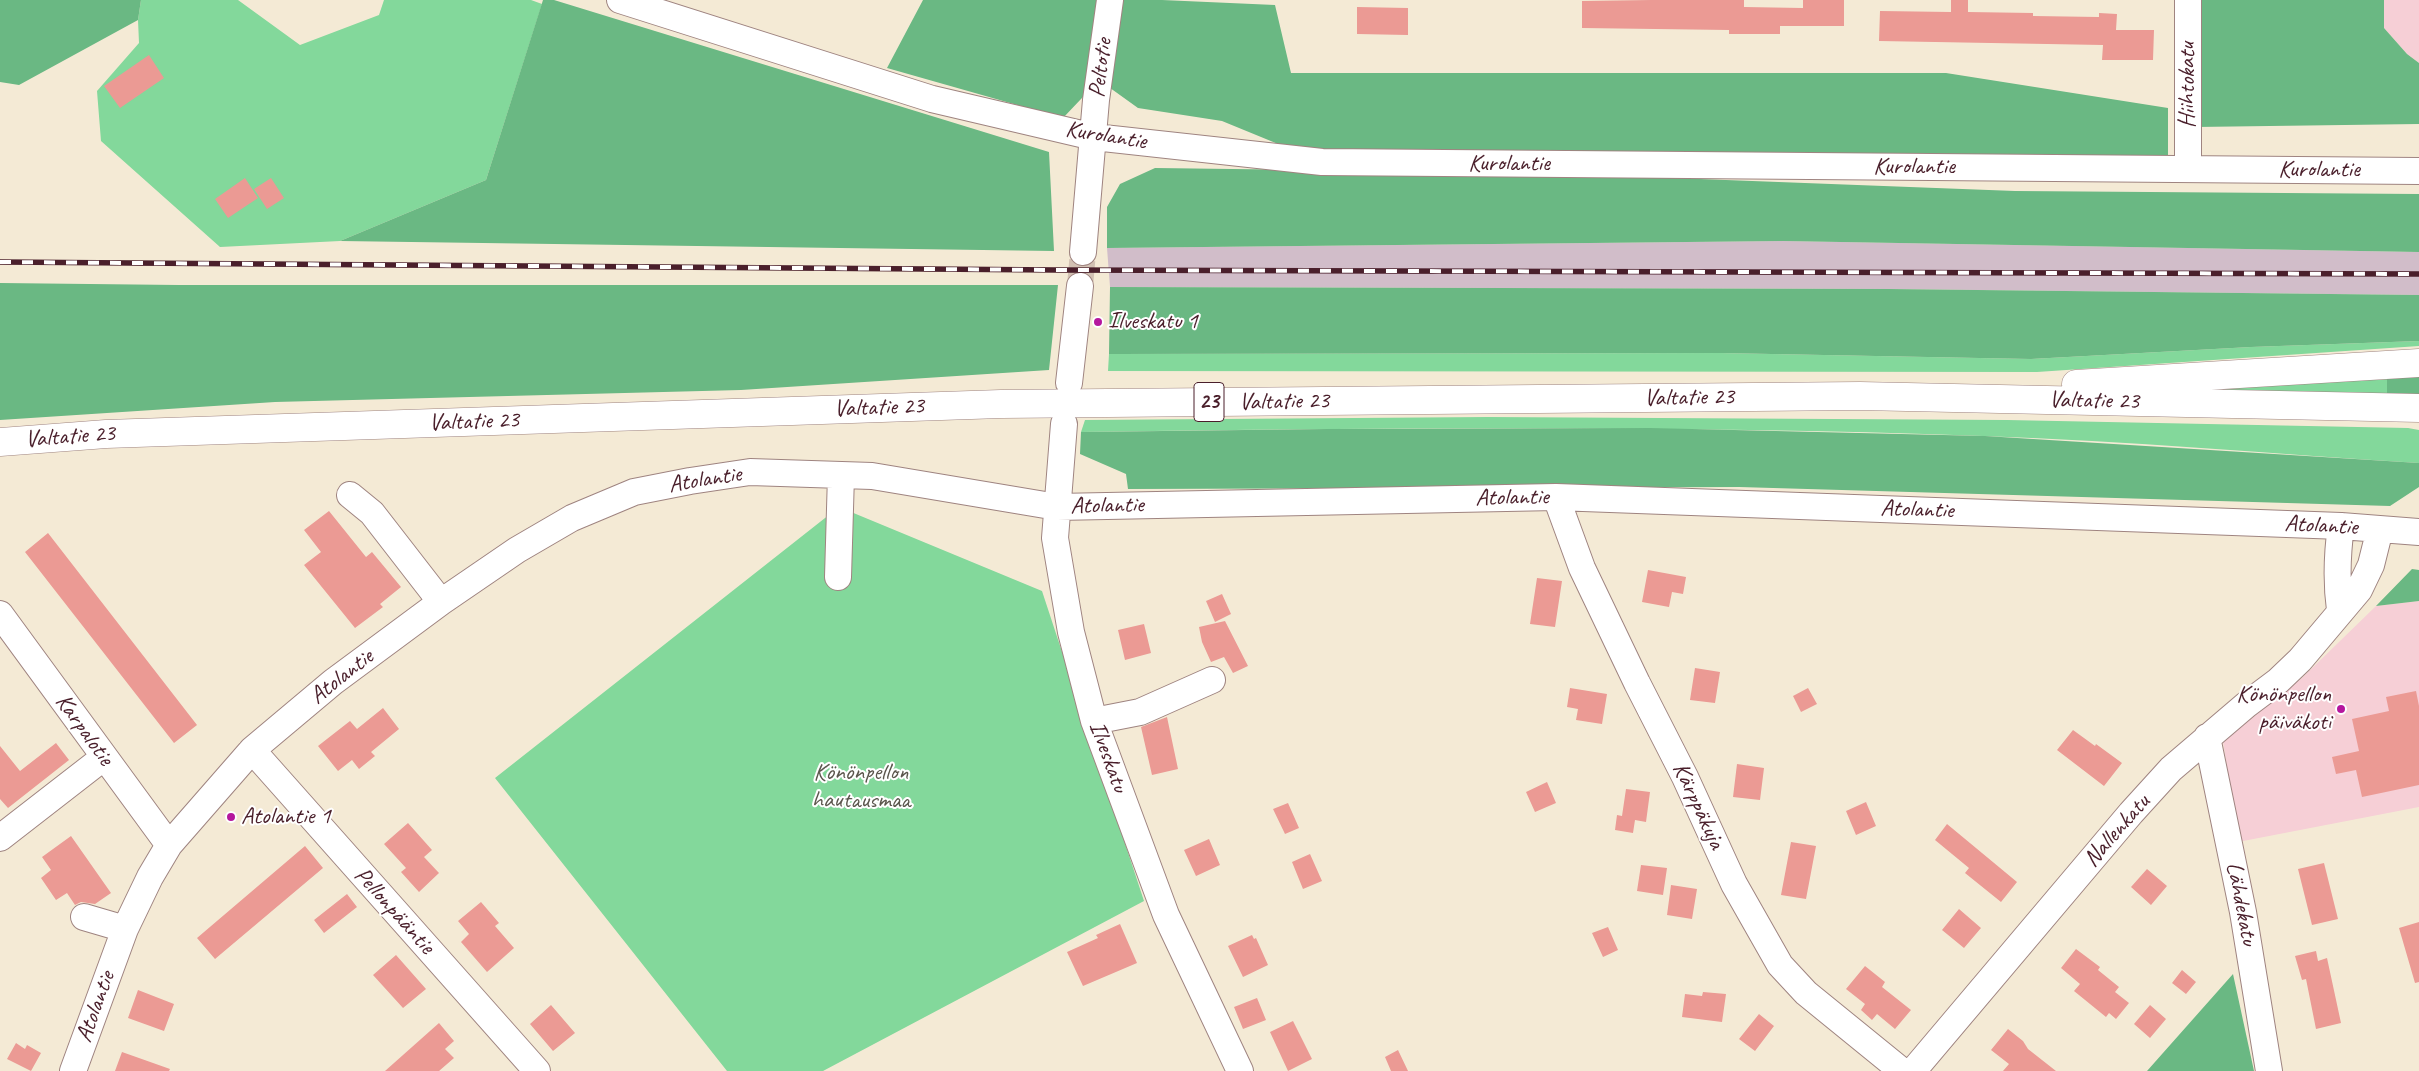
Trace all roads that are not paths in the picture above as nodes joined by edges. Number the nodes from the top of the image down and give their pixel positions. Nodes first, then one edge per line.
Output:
1 (620, 0) edge
2 (1110, 0) edge
3 (2188, 0) edge
4 (1094, 137) junction
5 (2188, 169) junction
6 (2419, 171) edge
7 (1082, 252) tunnel mouth
8 (1080, 286) tunnel mouth
9 (2419, 363) edge
10 (1069, 383) dead end
11 (1860, 396) junction
12 (2419, 408) edge
13 (1064, 424) dead end
14 (0, 442) edge
15 (841, 475) junction
16 (350, 496) dead end
17 (1556, 496) junction
18 (1058, 507) junction
19 (2341, 526) junction
20 (2380, 529) junction
21 (2419, 532) edge
22 (838, 577) dead end
23 (440, 602) junction
24 (2340, 610) junction
25 (0, 614) edge
26 (1212, 680) dead end
27 (1094, 721) junction
28 (2207, 738) junction
29 (252, 750) junction
30 (103, 758) junction
31 (0, 838) edge
32 (169, 845) junction
33 (84, 917) dead end
34 (125, 929) junction
35 (73, 1071) edge
36 (537, 1071) edge
37 (1240, 1071) edge
38 (1902, 1071) edge
39 (1913, 1071) edge
40 (2269, 1071) edge

1 - 4 street, Kurolantie
2 - 4 street, Peltotie
3 - 5 street, Hiihtokatu
4 - 5 street, Kurolantie
4 - 7 street
5 - 6 street, Kurolantie
8 - 10 street
9 - 11 highway
11 - 12 highway, Valtatie 23 / 23
11 - 14 highway, Valtatie 23 / 23
13 - 18 street, Ilveskatu
15 - 18 street, Atolantie
15 - 22 street
15 - 23 street, Atolantie
16 - 23 street
17 - 18 street, Atolantie
17 - 19 street, Atolantie
17 - 38 street, Kärppäkuja
18 - 27 street, Ilveskatu
19 - 20 street, Atolantie
19 - 24 street
20 - 21 street, Atolantie
20 - 24 street, Nallenkatu
23 - 29 street, Atolantie
24 - 28 street, Nallenkatu
25 - 30 street, Karpalotie
26 - 27 street
27 - 37 street, Ilveskatu
28 - 39 street, Nallenkatu
28 - 40 street, Lähdekatu
29 - 32 street, Atolantie
29 - 36 street, Pellonpääntie
30 - 31 street
30 - 32 street, Karpalotie
32 - 34 street, Atolantie
33 - 34 street
34 - 35 street, Atolantie

